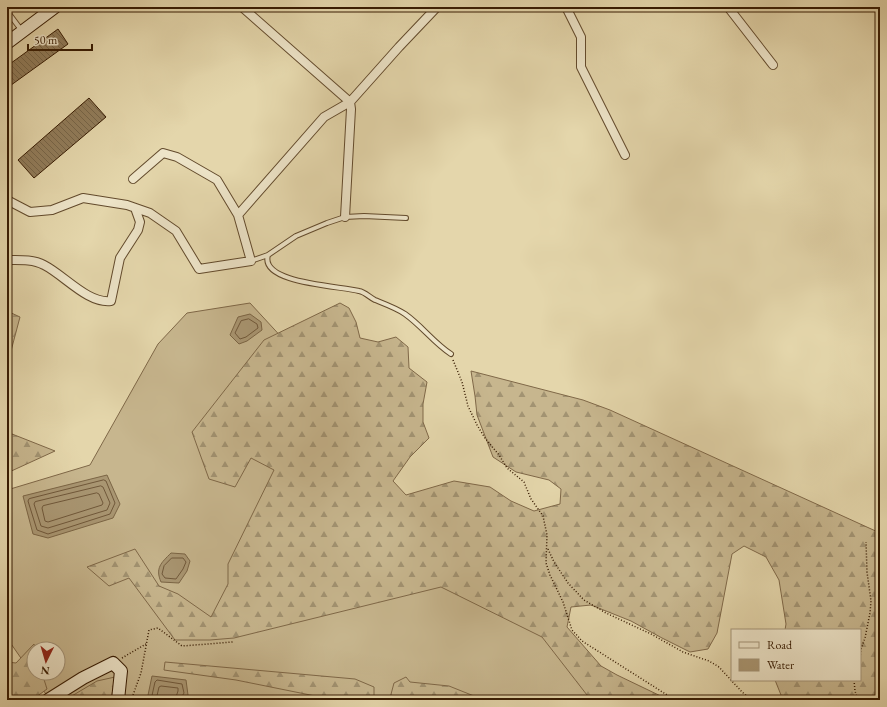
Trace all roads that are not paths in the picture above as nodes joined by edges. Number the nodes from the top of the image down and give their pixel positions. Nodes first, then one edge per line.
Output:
1 (55, 7) edge
2 (242, 7) edge
3 (437, 7) edge
4 (566, 7) edge
5 (728, 7) edge
6 (7, 12) edge
7 (23, 31) junction
8 (9, 38) edge
9 (773, 65) dead end
10 (350, 102) junction
11 (625, 155) dead end
12 (132, 179) dead end
13 (7, 200) edge
14 (135, 208) junction
15 (238, 215) junction
16 (346, 217) junction
17 (406, 218) dead end
18 (268, 255) junction
19 (7, 260) edge
20 (251, 261) junction
21 (451, 354) road end
22 (48, 700) edge
23 (118, 700) edge

1 - 7 street
2 - 10 street
3 - 10 street
4 - 11 street
5 - 9 street
6 - 7 lane
7 - 8 street
10 - 15 street
10 - 16 street
12 - 15 street
13 - 14 street
14 - 19 street
14 - 20 street
15 - 20 street
16 - 17 lane
16 - 18 lane
18 - 20 lane
18 - 21 lane
22 - 23 street

